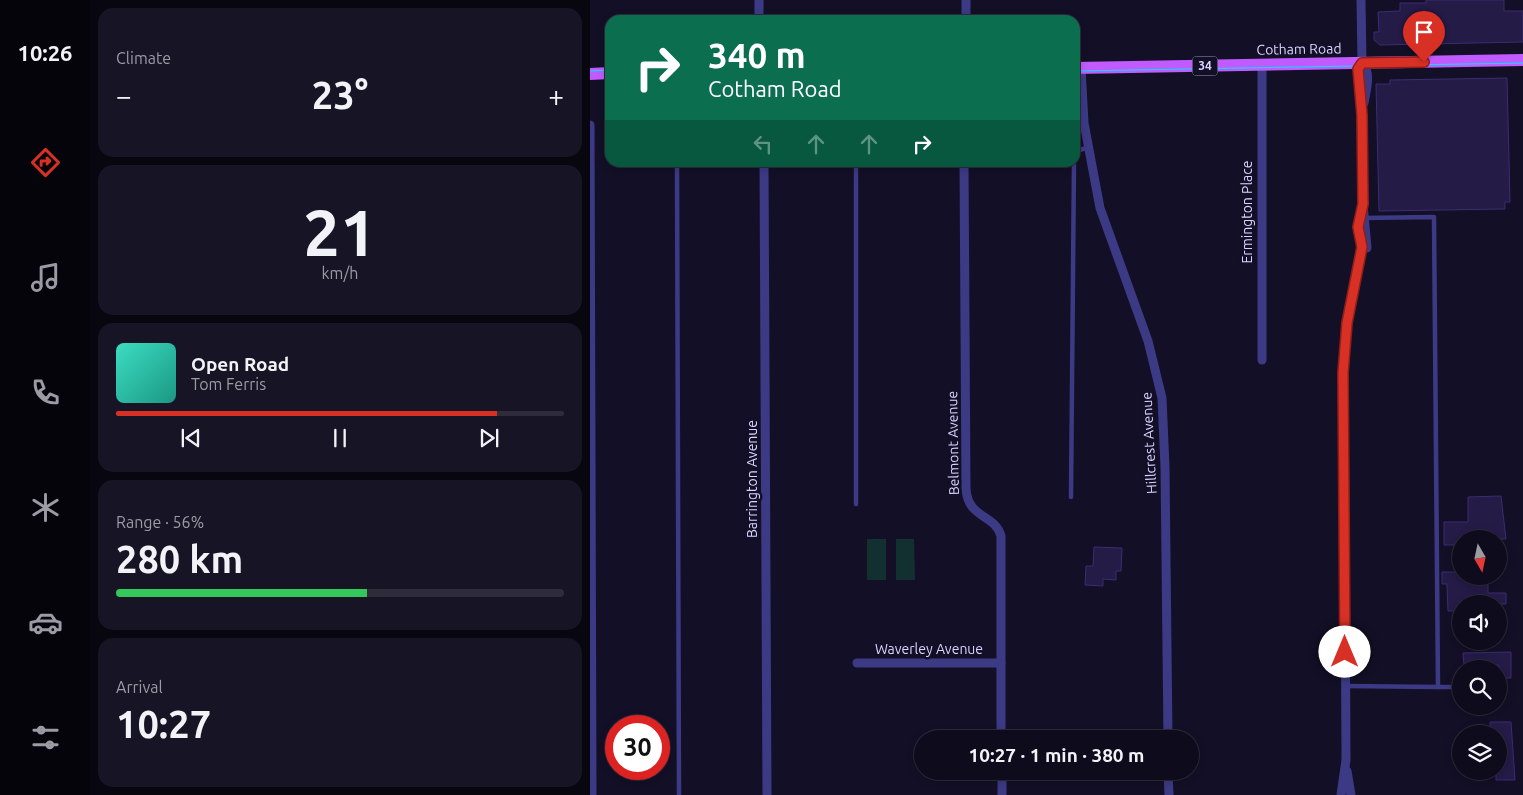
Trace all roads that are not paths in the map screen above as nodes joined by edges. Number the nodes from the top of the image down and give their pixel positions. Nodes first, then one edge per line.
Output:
1 (759, 0) edge
2 (966, 0) edge
3 (1361, 0) edge
4 (759, 15) edge
5 (966, 15) edge
6 (1523, 60) edge
7 (1362, 63) junction
8 (1262, 65) junction
9 (1080, 68) edge
10 (605, 73) edge
11 (590, 74) edge
12 (1080, 87) edge
13 (590, 125) edge
14 (1088, 148) junction
15 (1080, 150) edge
16 (677, 167) edge
17 (764, 167) edge
18 (856, 167) edge
19 (964, 167) edge
20 (1074, 167) edge
21 (1362, 218) junction
22 (1262, 360) dead end
23 (1071, 497) dead end
24 (856, 504) dead end
25 (857, 663) dead end
26 (1001, 663) junction
27 (1345, 686) junction
28 (1438, 687) junction
29 (1452, 687) edge
30 (1001, 730) edge
31 (1168, 730) edge
32 (1346, 760) junction
33 (1002, 780) edge
34 (1168, 780) edge
35 (592, 795) edge
36 (679, 795) edge
37 (767, 795) edge
38 (1002, 795) edge
39 (1169, 795) edge
40 (1341, 795) edge
41 (1351, 795) edge

1 - 4 street
2 - 5 street
3 - 7 street
6 - 7 main road, Cotham Road / 34
7 - 8 main road, Cotham Road / 34
7 - 21 street
8 - 9 main road, Cotham Road / 34
8 - 22 street, Ermington Place
10 - 11 main road
12 - 14 street, Hillcrest Avenue
13 - 35 street
14 - 15 lane
14 - 31 street, Hillcrest Avenue
16 - 36 lane
17 - 37 street, Barrington Avenue
18 - 24 lane
19 - 26 street, Belmont Avenue
20 - 23 lane
21 - 27 street
21 - 28 lane
25 - 26 street, Waverley Avenue
26 - 30 street, Belmont Avenue
27 - 28 lane
27 - 32 street
28 - 29 lane
32 - 40 street
32 - 41 street
33 - 38 street
34 - 39 street

